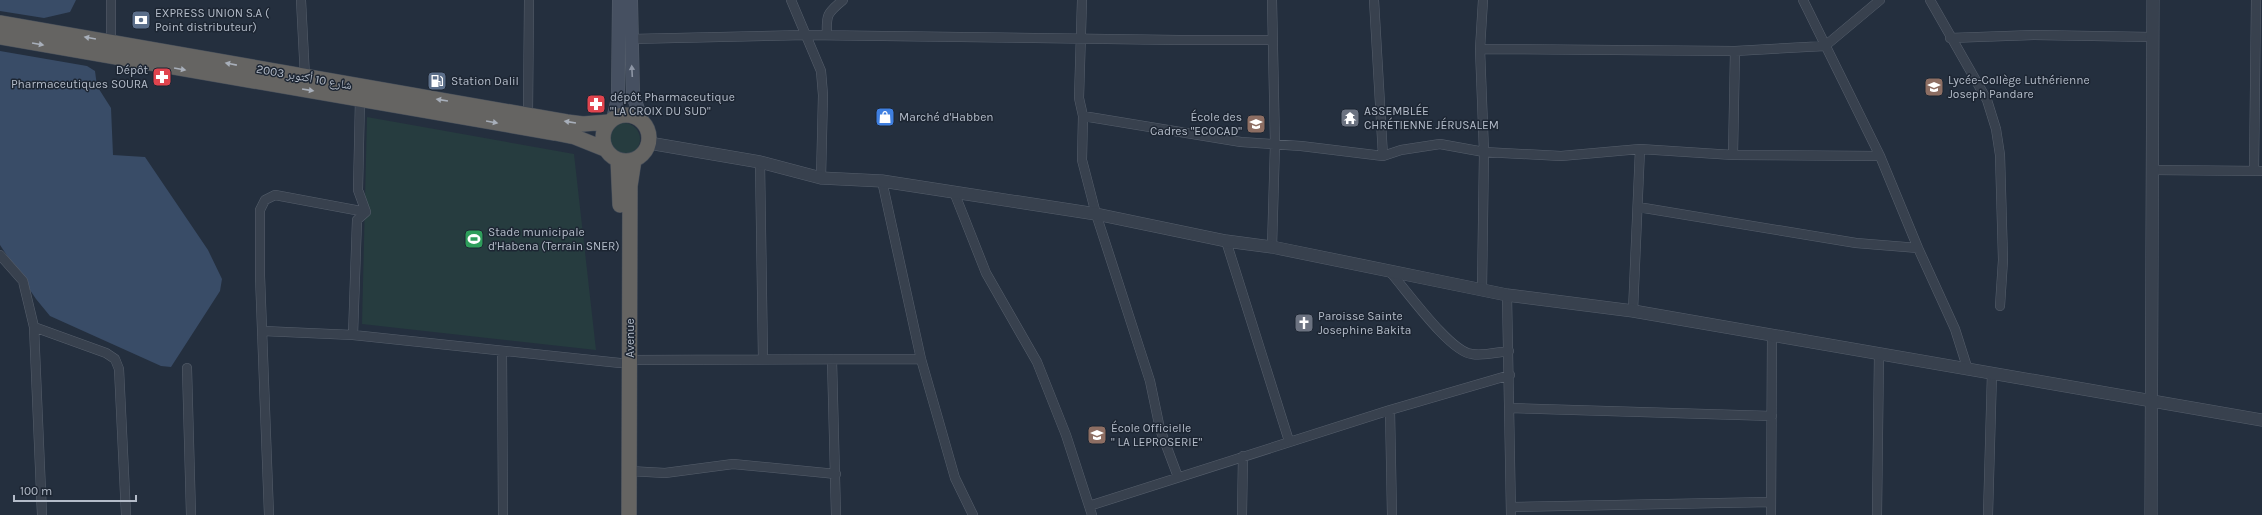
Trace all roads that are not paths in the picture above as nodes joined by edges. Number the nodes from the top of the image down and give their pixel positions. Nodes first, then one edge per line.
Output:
1 (111, 0) edge
2 (301, 0) edge
3 (529, 0) edge
4 (619, 0) edge
5 (631, 0) edge
6 (791, 0) edge
7 (843, 0) edge
8 (1082, 0) edge
9 (1272, 0) edge
10 (1374, 0) edge
11 (1483, 0) edge
12 (1803, 0) edge
13 (1880, 0) edge
14 (1930, 0) edge
15 (2153, 0) edge
16 (2256, 0) edge
17 (0, 23) edge
18 (806, 35) junction
19 (827, 35) junction
20 (0, 37) edge
21 (2152, 37) junction
22 (1950, 38) junction
23 (631, 39) junction
24 (1081, 39) junction
25 (1272, 40) junction
26 (111, 42) junction
27 (1825, 46) junction
28 (1480, 49) junction
29 (1734, 51) junction
30 (305, 77) junction
31 (360, 99) junction
32 (528, 114) junction
33 (1083, 116) junction
34 (611, 120) junction
35 (643, 122) junction
36 (649, 143) junction
37 (1276, 144) junction
38 (605, 149) junction
39 (1640, 149) junction
40 (1484, 152) junction
41 (1733, 155) junction
42 (1383, 156) junction
43 (1880, 156) junction
44 (618, 160) junction
45 (634, 160) junction
46 (760, 162) junction
47 (2152, 170) junction
48 (2258, 171) edge
49 (821, 178) junction
50 (882, 181) junction
51 (954, 192) junction
52 (1638, 207) junction
53 (366, 212) junction
54 (1096, 214) junction
55 (1226, 241) junction
56 (1272, 247) junction
57 (1918, 248) junction
58 (0, 255) edge
59 (1391, 272) junction
60 (1482, 290) junction
61 (1507, 295) junction
62 (2000, 306) dead end
63 (1633, 311) junction
64 (34, 327) junction
65 (263, 331) junction
66 (354, 335) junction
67 (1772, 335) junction
68 (1509, 350) junction
69 (502, 352) junction
70 (1879, 354) junction
71 (921, 359) junction
72 (763, 360) junction
73 (832, 360) junction
74 (625, 361) junction
75 (187, 368) dead end
76 (1968, 370) junction
77 (1992, 373) junction
78 (1510, 375) junction
79 (2151, 401) junction
80 (1509, 408) junction
81 (1390, 410) junction
82 (1772, 416) junction
83 (2262, 420) edge
84 (1288, 441) junction
85 (1243, 456) junction
86 (629, 471) junction
87 (836, 474) junction
88 (1178, 477) junction
89 (1771, 502) junction
90 (1606, 505) junction
91 (1091, 511) edge
92 (1512, 511) edge
93 (42, 515) edge
94 (126, 515) edge
95 (192, 515) edge
96 (269, 515) edge
97 (502, 515) edge
98 (620, 515) edge
99 (629, 515) edge
100 (836, 515) edge
101 (973, 515) edge
102 (1242, 515) edge
103 (1392, 515) edge
104 (1607, 515) edge
105 (1770, 515) edge
106 (1877, 515) edge
107 (1988, 515) edge
108 (2151, 515) edge

1 - 26 street
2 - 30 street
3 - 32 street
4 - 34 main road
5 - 23 main road
6 - 18 street
7 - 19 street
8 - 24 street
9 - 25 street
10 - 42 street
11 - 28 street
12 - 27 street
13 - 27 street
14 - 22 street
15 - 21 street
16 - 48 street
26 -> 17 highway, شارع 10 أكتوبر 2003
18 - 19 street
18 - 23 street
18 - 49 street
19 - 24 street
20 -> 31 highway, شارع 10 أكتوبر 2003
21 - 22 street
21 - 47 street
22 - 62 street
35 -> 23 main road
24 - 25 street
24 - 33 street
25 - 37 street
30 -> 26 highway, شارع 10 أكتوبر 2003
27 - 29 street
27 - 43 street
28 - 29 street
28 - 40 street
29 - 41 street
32 -> 30 highway, شارع 10 أكتوبر 2003
31 -> 38 highway, شارع 10 أكتوبر 2003
31 - 53 street
34 -> 32 highway, شارع 10 أكتوبر 2003
33 - 37 street
33 - 54 street
34 - 35 highway
34 - 38 highway
35 - 36 highway
36 - 45 highway
36 - 46 street
37 - 42 street
37 - 56 street
38 - 44 highway
39 - 40 street
39 - 41 street
39 - 52 street
40 - 42 street
40 - 60 street
41 - 43 street
43 - 57 street
44 - 45 highway
44 - 74 highway
45 - 74 highway, Avenue
46 - 49 street
46 - 72 street
47 - 48 street
47 - 79 street
49 - 50 street
50 - 51 street
50 - 71 street
51 - 54 street
51 - 91 street
52 - 57 street
52 - 63 street
53 - 65 street
53 - 66 street
54 - 55 street
54 - 88 street
55 - 56 street
55 - 84 street
56 - 59 street
57 - 76 street
58 - 64 street
59 - 60 street
59 - 68 street
60 - 61 street
61 - 63 street
61 - 68 street
63 - 67 street
64 - 93 street
64 - 94 street
65 - 66 street
65 - 96 street
66 - 69 street
67 - 70 street
67 - 82 street
68 - 78 street
69 - 74 street
69 - 97 street
70 - 76 street
70 - 106 street
71 - 73 street
71 - 101 street
72 - 73 street
72 - 74 street
73 - 87 street
74 - 86 highway, Avenue
74 - 98 highway
75 - 95 street
76 - 77 street
77 - 79 street
77 - 107 street
78 - 80 street
78 - 81 street
79 - 83 street
79 - 108 street
80 - 82 street
80 - 92 street
81 - 84 street
81 - 103 street
82 - 89 street
84 - 85 street
85 - 88 street
85 - 102 street
86 - 87 street
86 - 99 highway, Avenue
87 - 100 street
88 - 91 street
89 - 90 street
89 - 105 street
90 - 92 street
90 - 104 street

